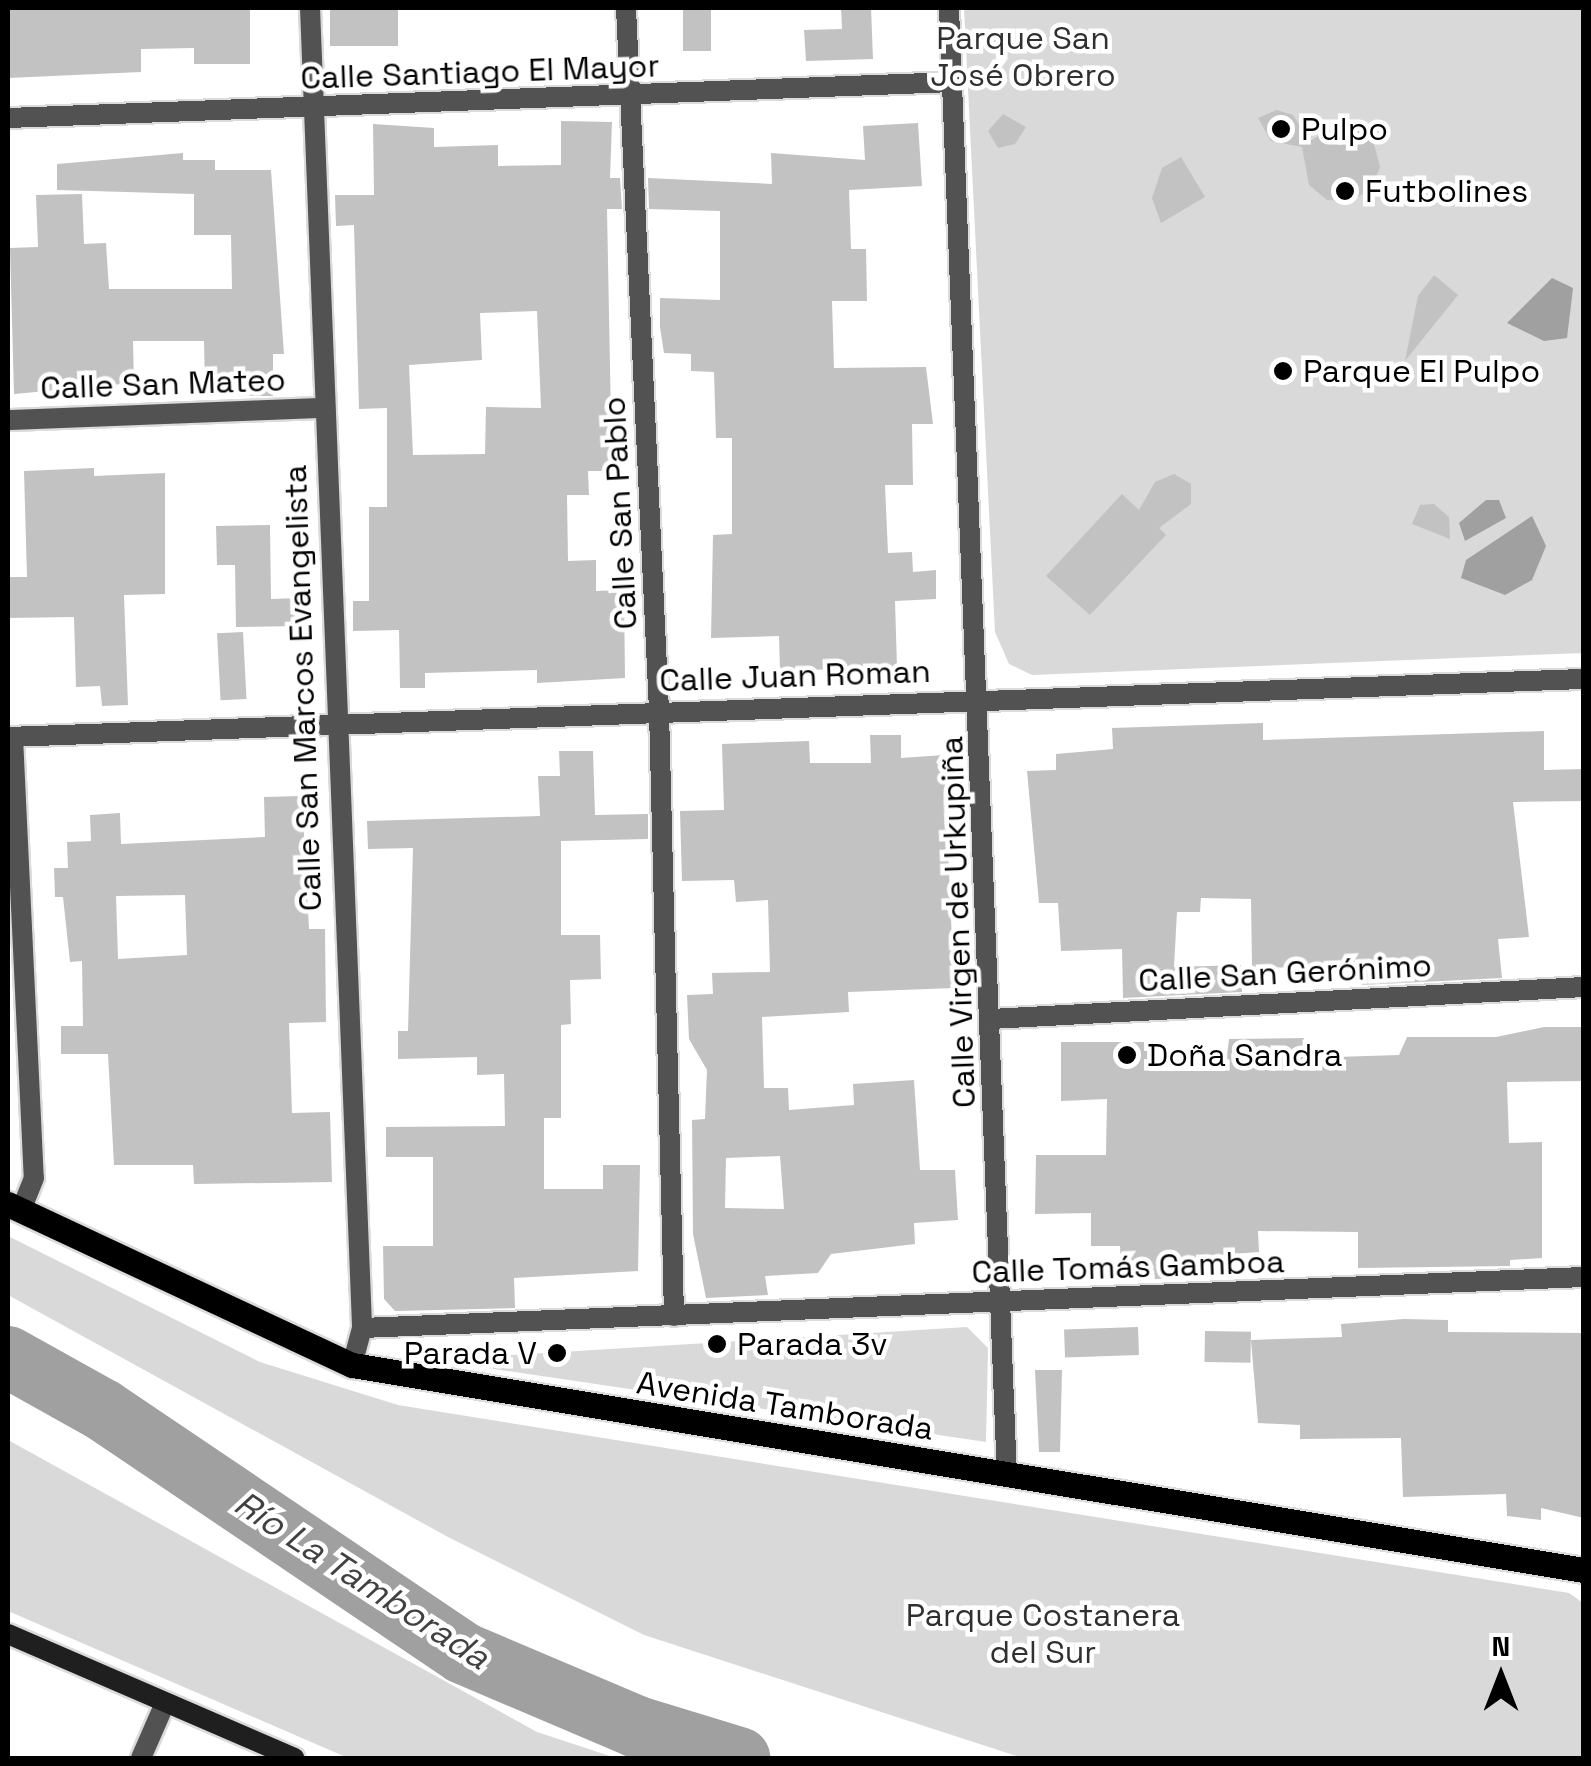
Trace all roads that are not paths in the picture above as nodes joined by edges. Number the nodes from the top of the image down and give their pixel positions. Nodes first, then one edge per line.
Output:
1 (310, 8) edge
2 (626, 8) edge
3 (949, 8) edge
4 (954, 82) junction
5 (630, 98) junction
6 (314, 108) junction
7 (8, 118) edge
8 (322, 408) junction
9 (8, 420) edge
10 (1584, 678) edge
11 (982, 701) junction
12 (659, 710) junction
13 (332, 724) junction
14 (10, 737) edge
15 (1584, 987) edge
16 (991, 1019) junction
17 (14, 1207) edge
18 (1584, 1277) edge
19 (1000, 1303) junction
20 (674, 1316) junction
21 (362, 1328) junction
22 (352, 1365) junction
23 (1007, 1476) junction
24 (1584, 1570) edge
25 (8, 1634) edge
26 (166, 1703) junction
27 (141, 1758) edge
28 (294, 1758) edge

1 - 6 street, Calle San Marcos Evangelista
2 - 5 street, Calle San Pablo
3 - 4 street, Calle Virgen de Urkupiña
4 - 5 street, Calle Santiago El Mayor
4 - 11 street, Calle Virgen de Urkupiña
5 - 6 street, Calle Santiago El Mayor
5 - 12 street, Calle San Pablo
6 - 7 street, Calle Santiago El Mayor
6 - 8 street, Calle San Marcos Evangelista
8 - 9 street, Calle San Mateo
8 - 13 street, Calle San Marcos Evangelista
10 - 11 street, Calle Juan Roman
11 - 12 street, Calle Juan Roman
11 - 16 street, Calle Virgen de Urkupiña
12 - 13 street, Calle Juan Roman
12 - 20 street, Calle San Pablo
13 - 14 street, Calle Juan Roman
13 - 21 street, Calle San Marcos Evangelista
14 - 17 street
15 - 16 street, Calle San Gerónimo
16 - 19 street, Calle Virgen de Urkupiña
17 - 22 main road, Avenida Tamborada
18 - 19 street, Calle Tomás Gamboa
19 - 20 street, Calle Tomás Gamboa
19 - 23 street, Calle Virgen de Urkupiña
20 - 21 street, Calle Tomás Gamboa
21 - 22 street, Calle San Marcos Evangelista
22 - 23 main road, Avenida Tamborada
23 - 24 main road, Avenida Tamborada
25 - 26 main road
26 - 27 street
26 - 28 main road

